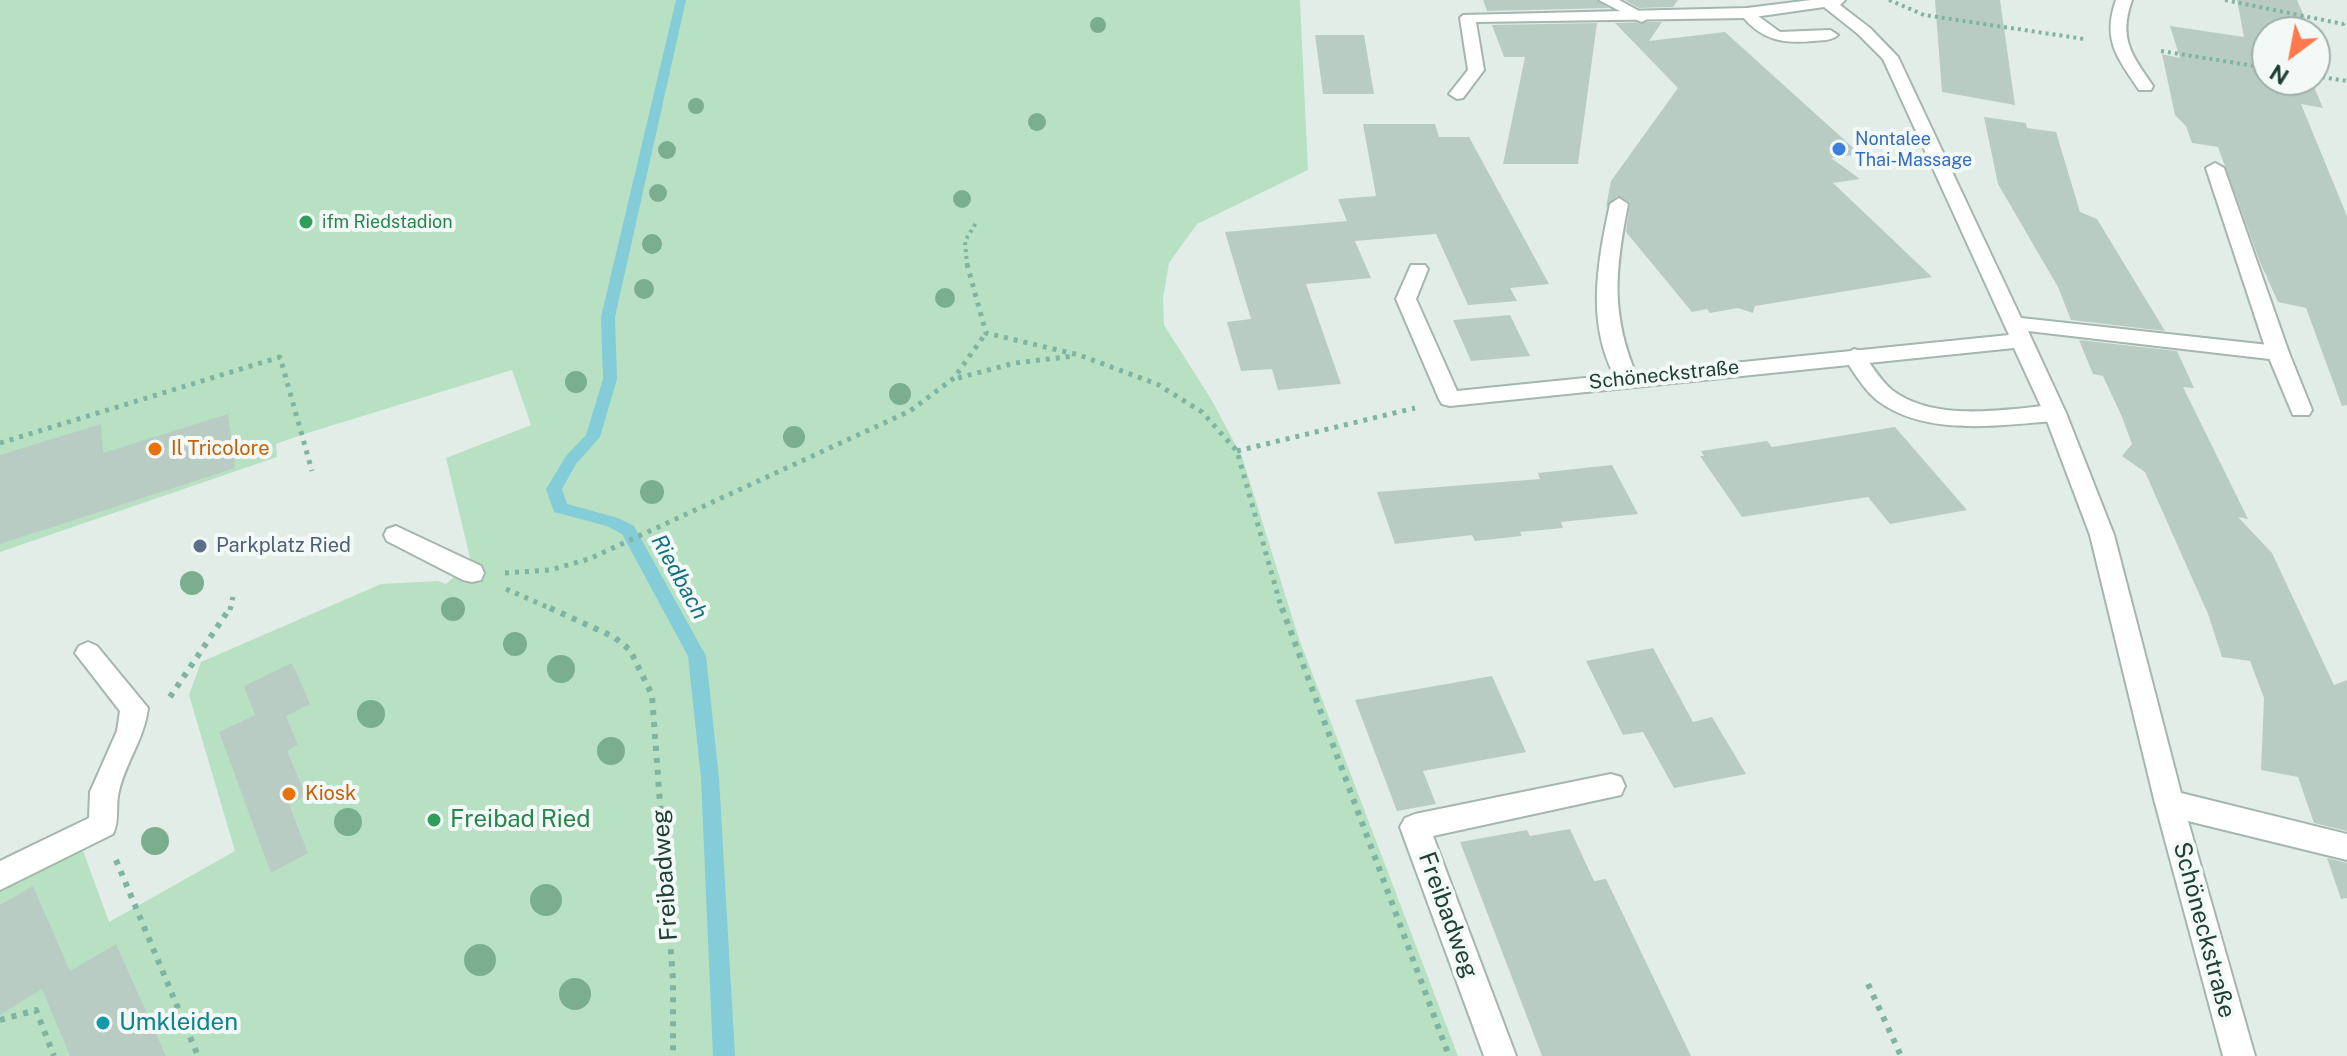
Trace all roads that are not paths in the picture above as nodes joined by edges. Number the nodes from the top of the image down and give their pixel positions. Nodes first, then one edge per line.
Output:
1 (1607, 0) edge
2 (2124, 0) edge
3 (1833, 1) edge
4 (1747, 13) junction
5 (1642, 17) junction
6 (1830, 35) dead end
7 (2145, 86) dead end
8 (1457, 94) dead end
9 (2215, 168) dead end
10 (1619, 204) dead end
11 (1418, 269) dead end
12 (2015, 332) junction
13 (2278, 353) junction
14 (1854, 356) junction
15 (1627, 379) junction
16 (2301, 410) dead end
17 (2055, 413) junction
18 (396, 535) dead end
19 (472, 573) road end
20 (88, 653) dead end
21 (1611, 786) dead end
22 (2169, 803) junction
23 (2347, 847) edge
24 (0, 876) edge
25 (1500, 1056) edge
26 (2239, 1056) edge

1 - 5 street
2 - 7 street
3 - 4 street, Schöneckstraße
3 - 12 street, Schöneckstraße
4 - 5 street, Schöneckstraße
4 - 6 street
5 - 8 street, Schöneckstraße
9 - 13 street
10 - 15 street
11 - 15 street, Schöneckstraße
12 - 13 street, Schöneckstraße
12 - 14 street, Schöneckstraße
12 - 17 street, Schöneckstraße
13 - 16 street
14 - 15 street, Schöneckstraße
14 - 17 street
17 - 22 street, Schöneckstraße
18 - 19 street
20 - 24 street
21 - 25 street, Freibadweg
22 - 23 street, Schöneckstraße
22 - 26 street, Schöneckstraße

